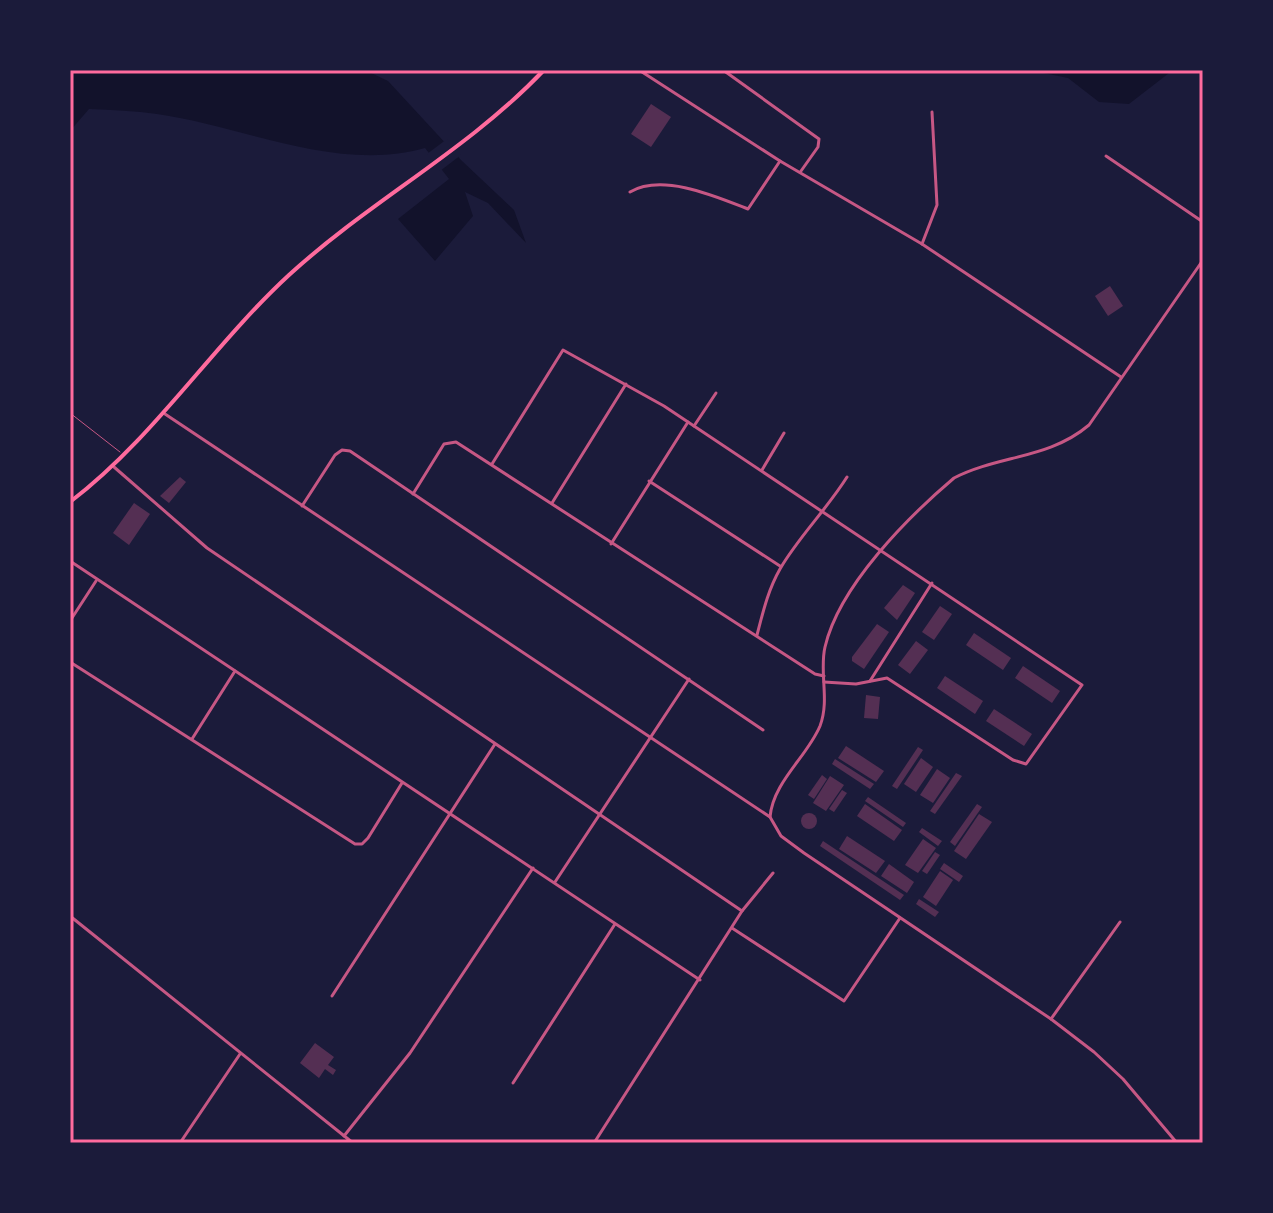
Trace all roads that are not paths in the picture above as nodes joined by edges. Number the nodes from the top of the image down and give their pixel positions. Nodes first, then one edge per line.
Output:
1 (544, 70) edge
2 (639, 70) edge
3 (723, 70) edge
4 (932, 112) dead end
5 (1106, 156) dead end
6 (780, 161) junction
7 (800, 173) junction
8 (630, 192) dead end
9 (1203, 222) edge
10 (922, 244) junction
11 (1203, 260) edge
12 (1122, 378) junction
13 (626, 384) junction
14 (716, 393) dead end
15 (70, 413) edge
16 (165, 414) junction
17 (688, 422) junction
18 (694, 426) junction
19 (784, 433) dead end
20 (125, 456) junction
21 (492, 464) junction
22 (114, 467) junction
23 (762, 470) junction
24 (847, 477) dead end
25 (649, 481) junction
26 (412, 495) junction
27 (70, 502) edge
28 (551, 503) junction
29 (302, 507) junction
30 (826, 512) junction
31 (611, 544) junction
32 (884, 550) junction
33 (70, 561) edge
34 (781, 567) junction
35 (97, 579) junction
36 (932, 583) junction
37 (70, 621) edge
38 (756, 636) junction
39 (70, 662) edge
40 (236, 671) junction
41 (824, 676) junction
42 (689, 679) junction
43 (824, 682) junction
44 (870, 682) junction
45 (763, 730) dead end
46 (192, 739) junction
47 (650, 739) junction
48 (496, 742) junction
49 (402, 783) junction
50 (450, 814) junction
51 (600, 814) junction
52 (770, 817) junction
53 (533, 868) junction
54 (773, 873) dead end
55 (555, 882) junction
56 (742, 911) junction
57 (70, 916) edge
58 (900, 918) junction
59 (1120, 922) dead end
60 (615, 923) junction
61 (732, 928) junction
62 (700, 980) junction
63 (332, 996) dead end
64 (1051, 1019) junction
65 (240, 1054) junction
66 (513, 1083) dead end
67 (344, 1136) junction
68 (180, 1143) edge
69 (353, 1143) edge
70 (594, 1143) edge
71 (1177, 1143) edge

1 - 16 main road
2 - 6 street
3 - 7 street
4 - 10 street
5 - 9 street
6 - 7 street
6 - 8 street
7 - 10 street
10 - 12 street
11 - 12 street
12 - 32 street
13 - 17 street
13 - 21 street
13 - 28 street
14 - 18 street
15 - 20 lane
16 - 20 main road
16 - 29 street
17 - 18 street
17 - 25 street
18 - 23 street
19 - 23 street
20 - 22 main road
21 - 26 street
21 - 28 street
22 - 27 main road
22 - 48 street
23 - 30 street
24 - 30 street
25 - 31 street
25 - 34 street
26 - 29 street
26 - 42 street
28 - 31 street
29 - 47 street
30 - 32 street
30 - 34 street
31 - 38 street
32 - 36 street
32 - 41 street
33 - 35 street
34 - 38 street
35 - 37 street
35 - 40 street
36 - 44 street
36 - 44 street
38 - 41 street
39 - 46 street
40 - 46 street
40 - 49 street
41 - 43 street
42 - 45 street
42 - 47 street
43 - 44 street
43 - 52 street
46 - 49 street
47 - 51 street
47 - 52 street
48 - 50 street
48 - 51 street
49 - 50 street
50 - 53 street
50 - 63 street
51 - 55 street
51 - 56 street
52 - 58 street
53 - 55 street
53 - 67 street
54 - 56 street
55 - 60 street
56 - 61 street
57 - 65 street
58 - 61 street
58 - 64 street
59 - 64 street
60 - 62 street
60 - 66 street
61 - 62 street
62 - 70 street
64 - 71 street
65 - 67 street
65 - 68 street
67 - 69 street

